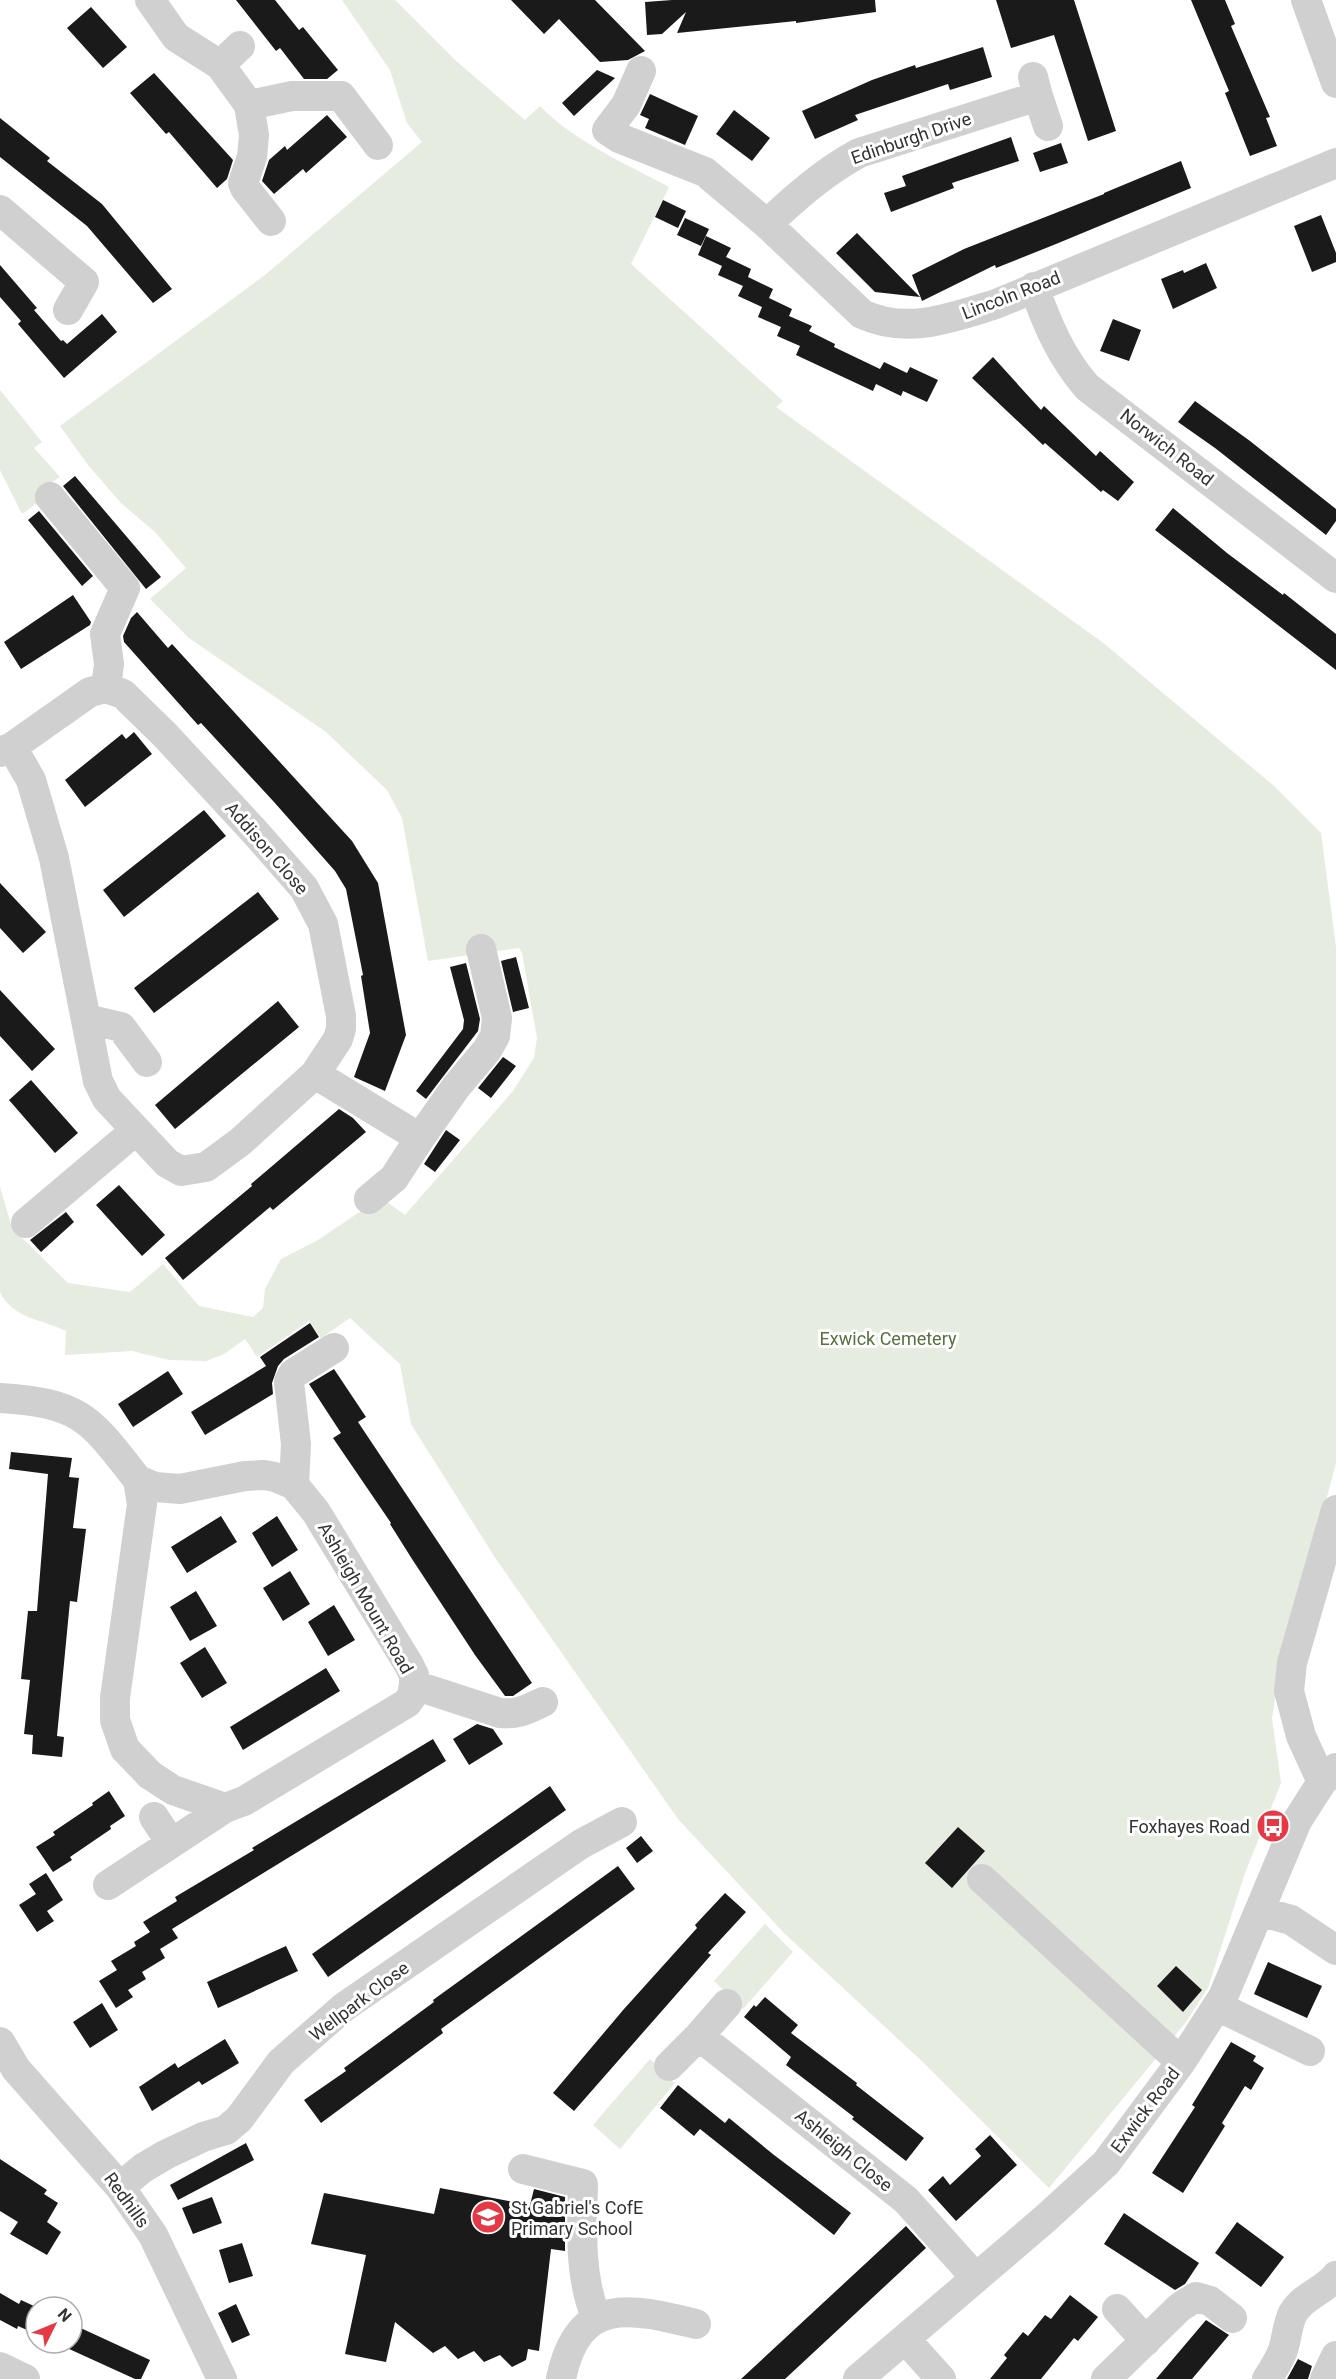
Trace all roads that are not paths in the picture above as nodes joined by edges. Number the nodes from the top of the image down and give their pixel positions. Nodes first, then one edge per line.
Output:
1 (150, 0) edge
2 (1306, 0) edge
3 (641, 71) dead end
4 (1336, 83) edge
5 (249, 105) junction
6 (1048, 126) dead end
7 (378, 145) dead end
8 (1336, 163) edge
9 (0, 210) edge
10 (271, 220) dead end
11 (767, 224) junction
12 (1034, 287) junction
13 (68, 310) dead end
14 (50, 497) dead end
15 (1336, 578) edge
16 (106, 688) junction
17 (6, 750) edge
18 (482, 949) dead end
19 (87, 1019) junction
20 (147, 1062) dead end
21 (315, 1074) junction
22 (135, 1131) junction
23 (420, 1138) junction
24 (369, 1199) dead end
25 (26, 1222) dead end
26 (334, 1348) dead end
27 (0, 1398) edge
28 (138, 1480) junction
29 (294, 1485) junction
30 (1336, 1510) edge
31 (1326, 1584) edge
32 (414, 1685) junction
33 (543, 1702) dead end
34 (1329, 1775) edge
35 (225, 1808) junction
36 (154, 1817) dead end
37 (622, 1822) dead end
38 (171, 1843) junction
39 (982, 1880) dead end
40 (108, 1885) dead end
41 (1259, 1911) junction
42 (1336, 1950) edge
43 (727, 2004) dead end
44 (1217, 2006) junction
45 (699, 2036) junction
46 (0, 2042) edge
47 (1310, 2051) dead end
48 (1181, 2062) junction
49 (669, 2066) dead end
50 (523, 2169) dead end
51 (120, 2187) junction
52 (976, 2278) junction
53 (1333, 2280) edge
54 (1117, 2309) dead end
55 (596, 2317) junction
56 (1232, 2318) dead end
57 (696, 2324) dead end
58 (906, 2340) junction
59 (1146, 2341) junction
60 (1336, 2356) edge
61 (0, 2367) edge
62 (24, 2379) edge
63 (222, 2379) edge
64 (561, 2379) edge
65 (858, 2379) edge
66 (941, 2379) edge
67 (1106, 2379) edge
68 (1267, 2379) edge
69 (1325, 2379) edge

1 - 5 street
2 - 4 street
3 - 11 street, Lincoln Road
5 - 7 street
5 - 10 street
6 - 11 street, Edinburgh Drive
8 - 12 street, Lincoln Road
9 - 13 street
11 - 12 street, Lincoln Road
12 - 15 street, Norwich Road
14 - 16 street
16 - 17 street, Addison Close
16 - 21 street, Addison Close
17 - 19 street, Addison Close
18 - 23 street
19 - 20 street
19 - 22 street, Addison Close
21 - 22 street, Addison Close
21 - 23 street
22 - 25 street
23 - 24 street
26 - 29 street
27 - 28 street
28 - 29 street
28 - 35 street
29 - 32 street, Ashleigh Mount Road
30 - 31 street
31 - 34 street
32 - 33 street
32 - 35 street, Ashleigh Mount Road
34 - 41 street, Exwick Road
35 - 38 street, Ashleigh Mount Road
36 - 38 street
37 - 51 street, Wellpark Close
38 - 40 street, Ashleigh Mount Road
39 - 48 street
41 - 42 street
41 - 44 street, Exwick Road
43 - 45 street
44 - 47 street
44 - 48 street, Exwick Road
45 - 49 street
45 - 52 street, Ashleigh Close
46 - 51 street, Redhills
48 - 52 street, Exwick Road
50 - 55 street
51 - 63 street, Redhills
52 - 58 street, Exwick Road
53 - 68 street
54 - 59 street
55 - 57 street
55 - 64 street
56 - 59 street
58 - 65 street, Exwick Road
58 - 66 street
59 - 67 street
60 - 69 street
61 - 62 street

